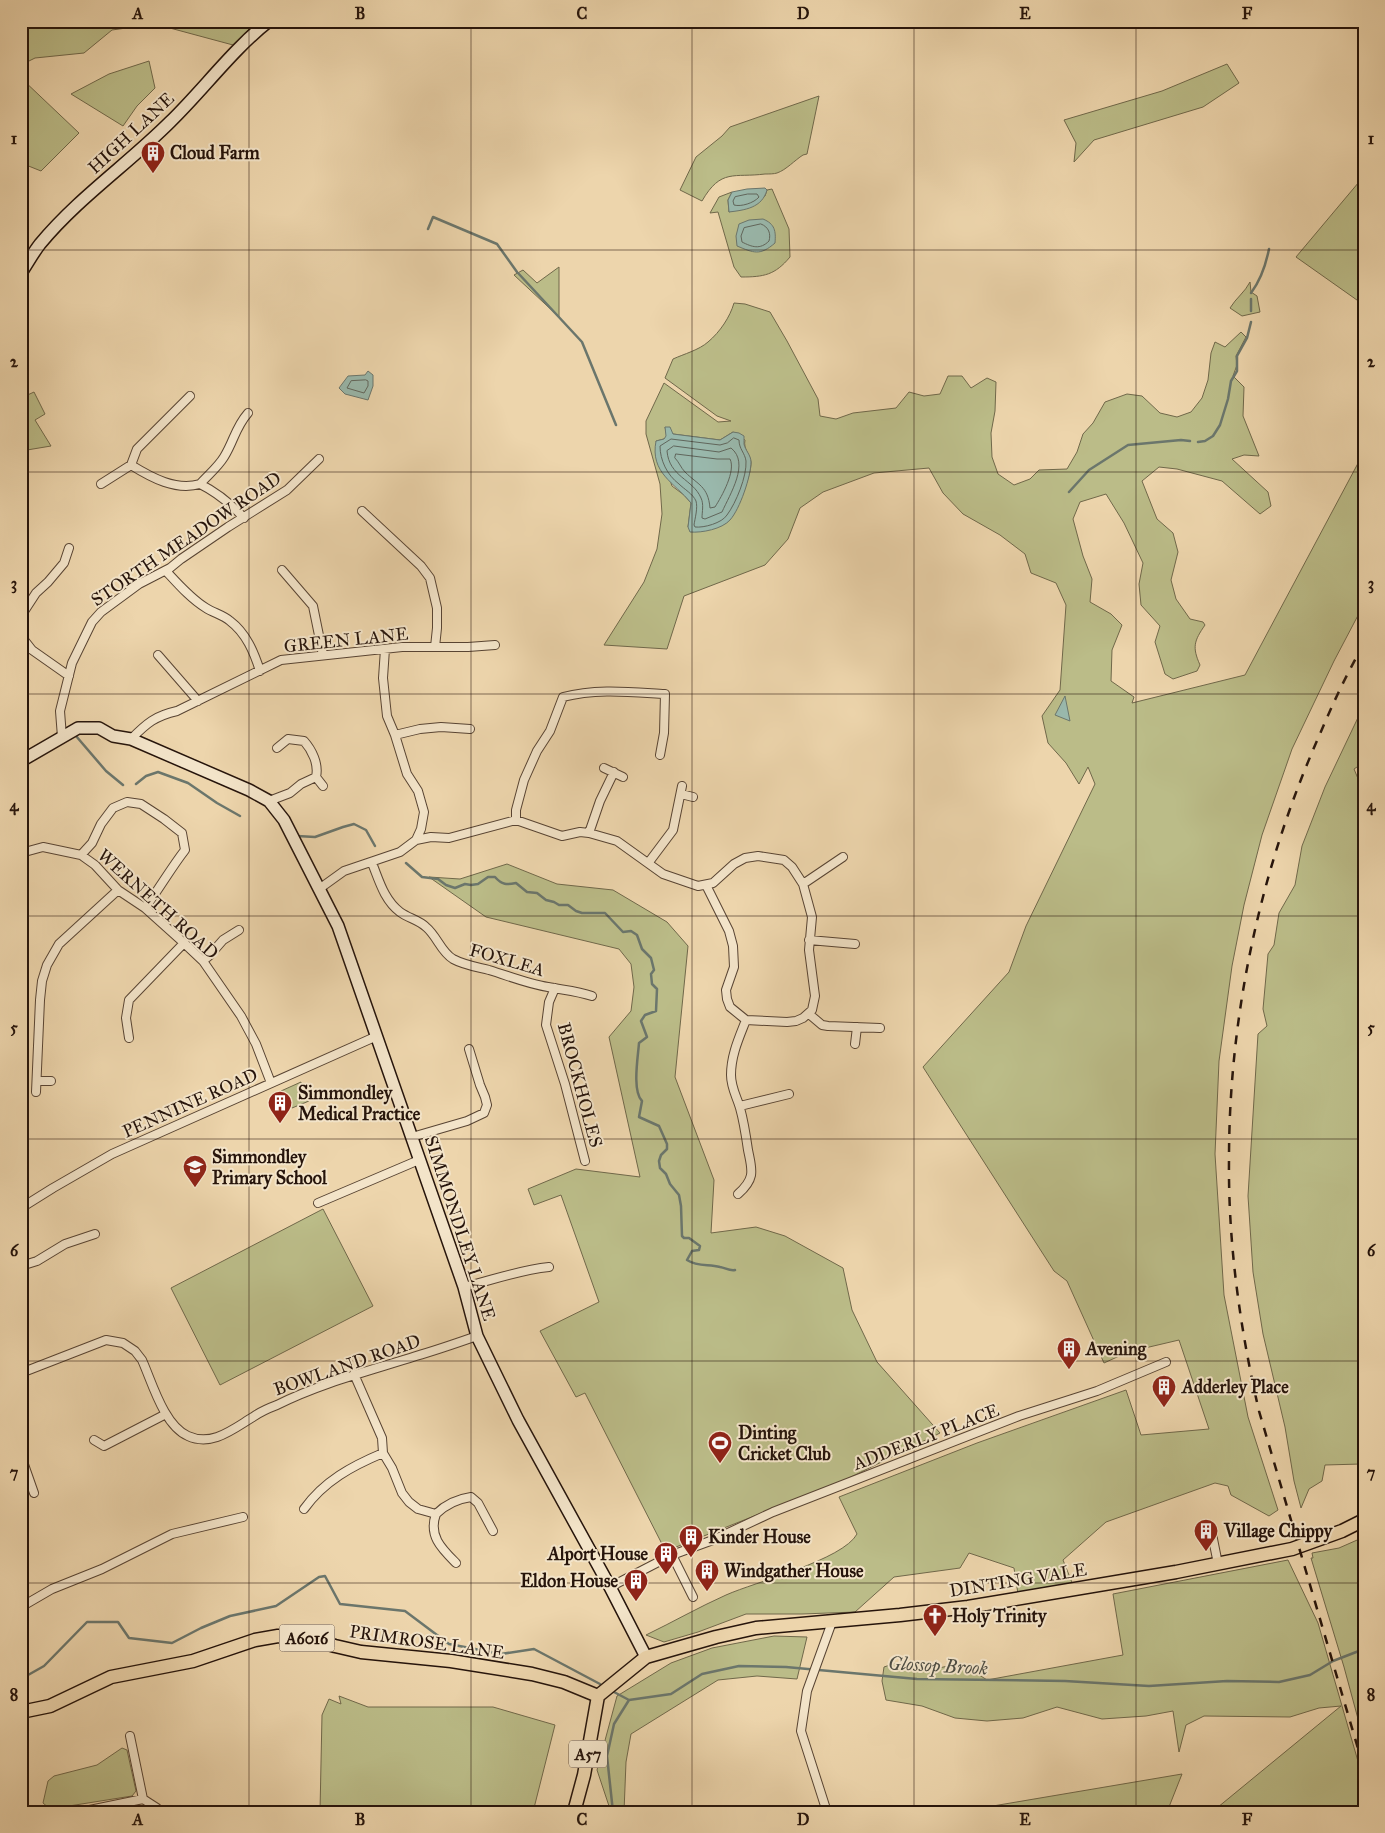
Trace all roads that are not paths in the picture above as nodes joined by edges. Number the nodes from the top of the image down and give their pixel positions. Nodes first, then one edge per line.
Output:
1 (269, 21) edge
2 (21, 273) edge
3 (190, 396) dead end
4 (248, 413) dead end
5 (319, 459) dead end
6 (131, 465) junction
7 (101, 484) dead end
8 (200, 484) junction
9 (362, 511) dead end
10 (244, 518) junction
11 (69, 548) dead end
12 (282, 570) dead end
13 (166, 571) junction
14 (21, 616) edge
15 (21, 636) edge
16 (495, 645) dead end
17 (435, 647) junction
18 (385, 649) junction
19 (158, 655) dead end
20 (323, 655) junction
21 (260, 670) junction
22 (69, 676) junction
23 (198, 701) junction
24 (470, 729) dead end
25 (395, 735) junction
26 (62, 737) junction
27 (131, 739) junction
28 (277, 748) dead end
29 (660, 755) dead end
30 (21, 761) edge
31 (604, 768) dead end
32 (614, 772) junction
33 (316, 777) junction
34 (623, 777) dead end
35 (323, 786) dead end
36 (693, 797) dead end
37 (269, 801) junction
38 (516, 820) junction
39 (589, 833) junction
40 (416, 840) junction
41 (21, 853) edge
42 (81, 855) junction
43 (843, 858) dead end
44 (649, 862) junction
45 (372, 863) junction
46 (803, 884) junction
47 (706, 885) junction
48 (319, 888) junction
49 (118, 890) junction
50 (145, 908) junction
51 (239, 930) dead end
52 (809, 940) junction
53 (184, 942) junction
54 (855, 944) dead end
55 (203, 961) junction
56 (555, 988) junction
57 (592, 996) dead end
58 (808, 1014) junction
59 (746, 1020) junction
60 (857, 1027) junction
61 (880, 1028) dead end
62 (377, 1036) junction
63 (129, 1038) dead end
64 (855, 1044) dead end
65 (469, 1049) dead end
66 (37, 1081) junction
67 (51, 1081) dead end
68 (271, 1083) junction
69 (36, 1092) dead end
70 (790, 1094) dead end
71 (740, 1106) junction
72 (412, 1137) junction
73 (420, 1160) junction
74 (584, 1161) dead end
75 (738, 1194) dead end
76 (318, 1203) dead end
77 (21, 1208) edge
78 (95, 1234) dead end
79 (21, 1266) edge
80 (549, 1267) dead end
81 (464, 1287) junction
82 (477, 1336) junction
83 (1166, 1362) dead end
84 (21, 1373) edge
85 (354, 1374) junction
86 (166, 1414) junction
87 (94, 1440) dead end
88 (383, 1453) junction
89 (21, 1456) edge
90 (34, 1493) dead end
91 (304, 1510) dead end
92 (436, 1514) junction
93 (243, 1517) dead end
94 (1364, 1520) edge
95 (1211, 1529) dead end
96 (493, 1531) dead end
97 (672, 1555) junction
98 (456, 1563) dead end
99 (1218, 1564) junction
100 (610, 1588) junction
101 (693, 1597) dead end
102 (21, 1607) edge
103 (832, 1622) junction
104 (646, 1657) junction
105 (598, 1696) junction
106 (21, 1712) edge
107 (130, 1736) dead end
108 (142, 1799) junction
109 (80, 1812) edge
110 (158, 1812) edge
111 (574, 1812) edge
112 (827, 1812) edge

1 - 2 street, HIGH LANE
3 - 6 street
4 - 8 street
5 - 10 street, STORTH MEADOW ROAD
6 - 7 street
6 - 8 street
8 - 10 street
9 - 17 street
10 - 13 street, STORTH MEADOW ROAD
11 - 14 street
12 - 20 street
13 - 21 street
13 - 22 street, STORTH MEADOW ROAD
15 - 22 street
16 - 17 street, GREEN LANE
17 - 18 street, GREEN LANE
18 - 20 street, GREEN LANE
18 - 25 street
19 - 23 street
20 - 21 street, GREEN LANE
21 - 23 street, GREEN LANE
22 - 26 street, STORTH MEADOW ROAD
23 - 27 street, GREEN LANE
24 - 25 street
25 - 40 street
26 - 27 street, SIMMONDLEY LANE
26 - 30 street, SIMMONDLEY LANE
27 - 37 street, SIMMONDLEY LANE
28 - 33 street
29 - 38 street
31 - 32 street
32 - 34 street
32 - 39 street
33 - 35 street
33 - 37 street
36 - 44 street
37 - 48 street, SIMMONDLEY LANE
38 - 39 street
38 - 40 street
39 - 44 street
40 - 45 street
41 - 42 street, WERNETH ROAD
42 - 49 street, WERNETH ROAD
42 - 50 street
43 - 46 street
44 - 47 street
45 - 48 street
45 - 56 street, FOXLEA
46 - 47 street
46 - 52 street
47 - 59 street
48 - 62 street, SIMMONDLEY LANE
49 - 50 street, WERNETH ROAD
49 - 66 street
50 - 53 street, WERNETH ROAD
51 - 55 street
52 - 54 street
52 - 58 street
53 - 55 street, WERNETH ROAD
53 - 63 street
55 - 68 street, WERNETH ROAD
56 - 57 street, FOXLEA
56 - 74 street, BROCKHOLES
58 - 59 street
58 - 60 street
59 - 71 street
60 - 61 street
60 - 64 street
62 - 68 street, PENNINE ROAD
62 - 72 street, SIMMONDLEY LANE
65 - 72 street
66 - 67 street
66 - 69 street
68 - 77 street, PENNINE ROAD
70 - 71 street
71 - 75 street
72 - 73 street, SIMMONDLEY LANE
73 - 76 street
73 - 81 street, SIMMONDLEY LANE
78 - 79 street
80 - 81 street
81 - 82 street, SIMMONDLEY LANE
82 - 85 street, BOWLAND ROAD
82 - 100 street, SIMMONDLEY LANE
83 - 97 street, ADDERLY PLACE
84 - 86 street, BOWLAND ROAD
85 - 86 street, BOWLAND ROAD
85 - 88 street
86 - 87 street
88 - 91 street
88 - 92 street
89 - 90 street
92 - 96 street
92 - 98 street
93 - 102 street
94 - 99 main road, DINTING VALE
95 - 99 street
97 - 100 street, ADDERLY PLACE
97 - 101 street
99 - 103 main road, DINTING VALE
100 - 104 street, SIMMONDLEY LANE
103 - 104 main road, DINTING VALE
103 - 112 street
104 - 105 main road, DINTING VALE
105 - 106 main road, PRIMROSE LANE / A6016
105 - 111 main road, A57
107 - 108 street
108 - 109 street
108 - 110 street

